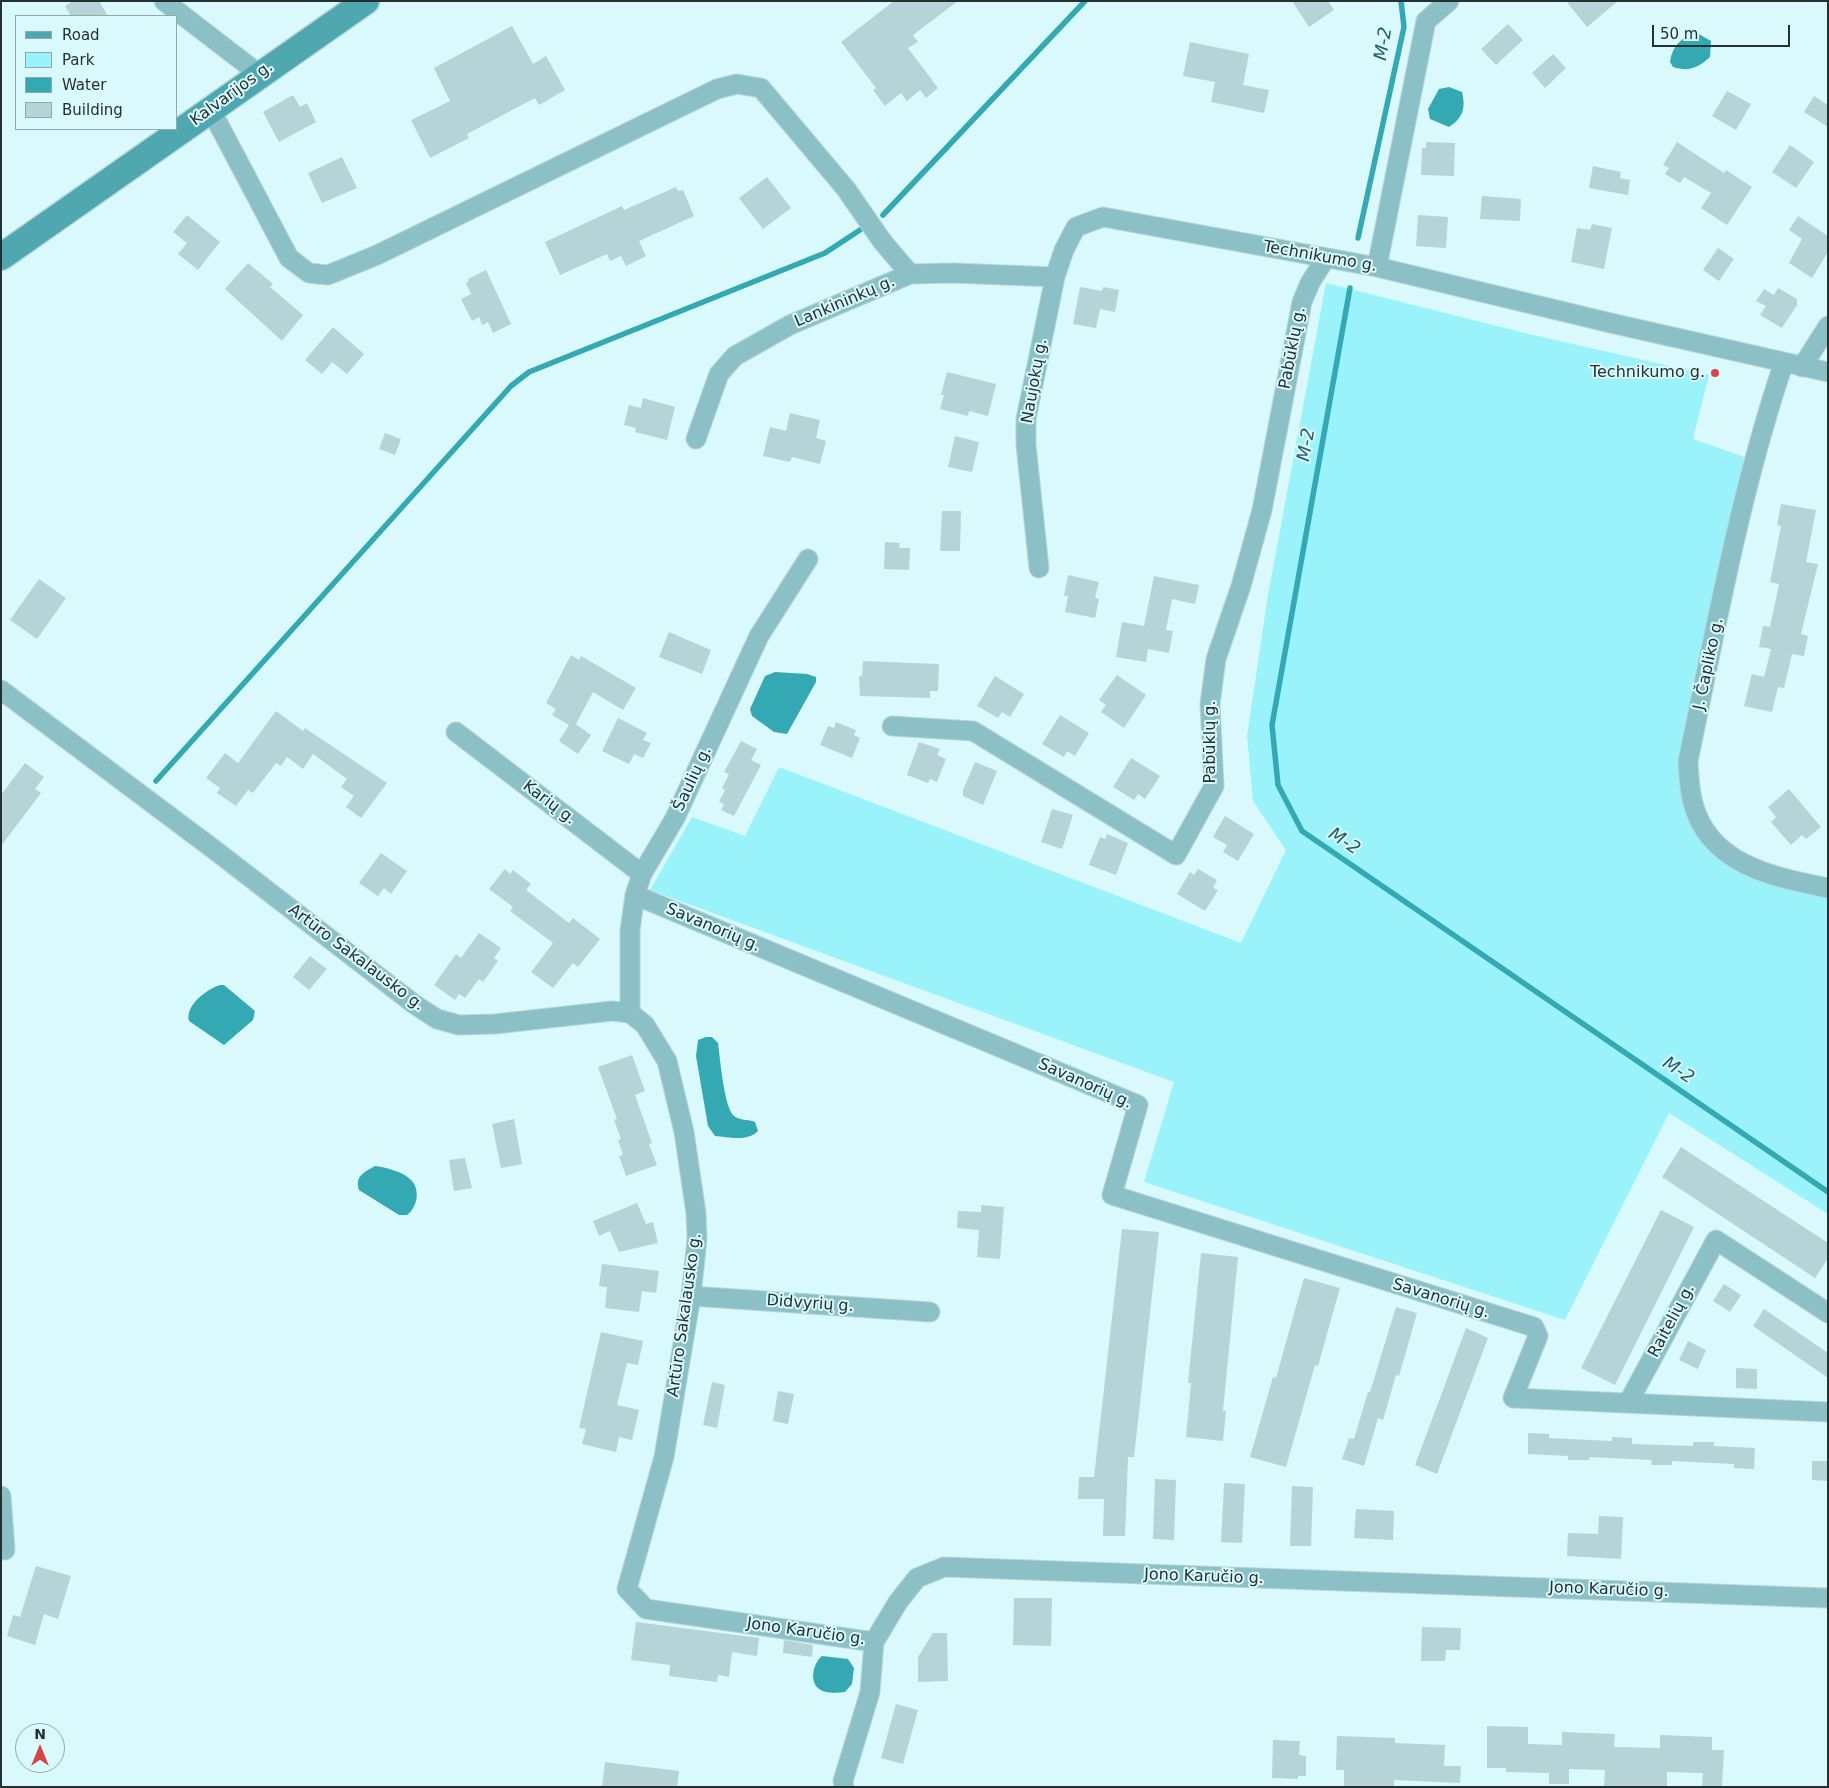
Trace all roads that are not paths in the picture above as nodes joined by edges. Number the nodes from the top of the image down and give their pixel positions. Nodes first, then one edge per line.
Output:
1 (164, 1) edge
2 (366, 1) edge
3 (1449, 1) edge
4 (259, 74) junction
5 (211, 110) junction
6 (1103, 217) joint
7 (1, 257) edge
8 (1325, 259) junction
9 (1377, 267) junction
10 (910, 274) junction
11 (1055, 277) junction
12 (1828, 326) edge
13 (1784, 362) junction
14 (1802, 367) junction
15 (1828, 372) edge
16 (696, 439) dead end
17 (808, 559) dead end
18 (1039, 568) dead end
19 (1, 690) edge
20 (892, 726) dead end
21 (456, 732) dead end
22 (642, 874) junction
23 (1828, 888) edge
24 (635, 896) junction
25 (630, 1013) junction
26 (691, 1296) junction
27 (930, 1312) dead end
28 (1828, 1313) edge
29 (1628, 1403) junction
30 (1828, 1412) edge
31 (1, 1496) edge
32 (5, 1550) dead end
33 (627, 1589) joint
34 (1828, 1598) edge
35 (874, 1642) junction
36 (844, 1787) edge

1 - 4 street
2 - 4 main road, Kalvarijos g.
3 - 9 street
4 - 5 main road, Kalvarijos g.
5 - 7 main road, Kalvarijos g.
5 - 10 street
6 - 8 street, Technikumo g.
6 - 11 street, Naujokų g.
8 - 9 street, Technikumo g.
8 - 20 street, Pabūklų g.
9 - 13 street, Technikumo g.
10 - 11 street, Lankininkų g.
10 - 16 street, Lankininkų g.
11 - 18 street, Naujokų g.
12 - 14 street
13 - 14 street, Technikumo g.
13 - 23 street, J. Čapliko g.
14 - 15 street, Technikumo g.
17 - 22 street, Šaulių g.
19 - 25 street, Artūro Sakalausko g.
21 - 22 street, Karių g.
22 - 24 street, Šaulių g.
24 - 25 street, Šaulių g.
24 - 29 street, Savanorių g.
25 - 26 street, Artūro Sakalausko g.
26 - 27 street, Didvyrių g.
26 - 33 street, Artūro Sakalausko g.
28 - 29 street, Raitelių g.
29 - 30 street
31 - 32 street
33 - 35 street, Jono Karučio g.
34 - 35 street, Jono Karučio g.
35 - 36 street

